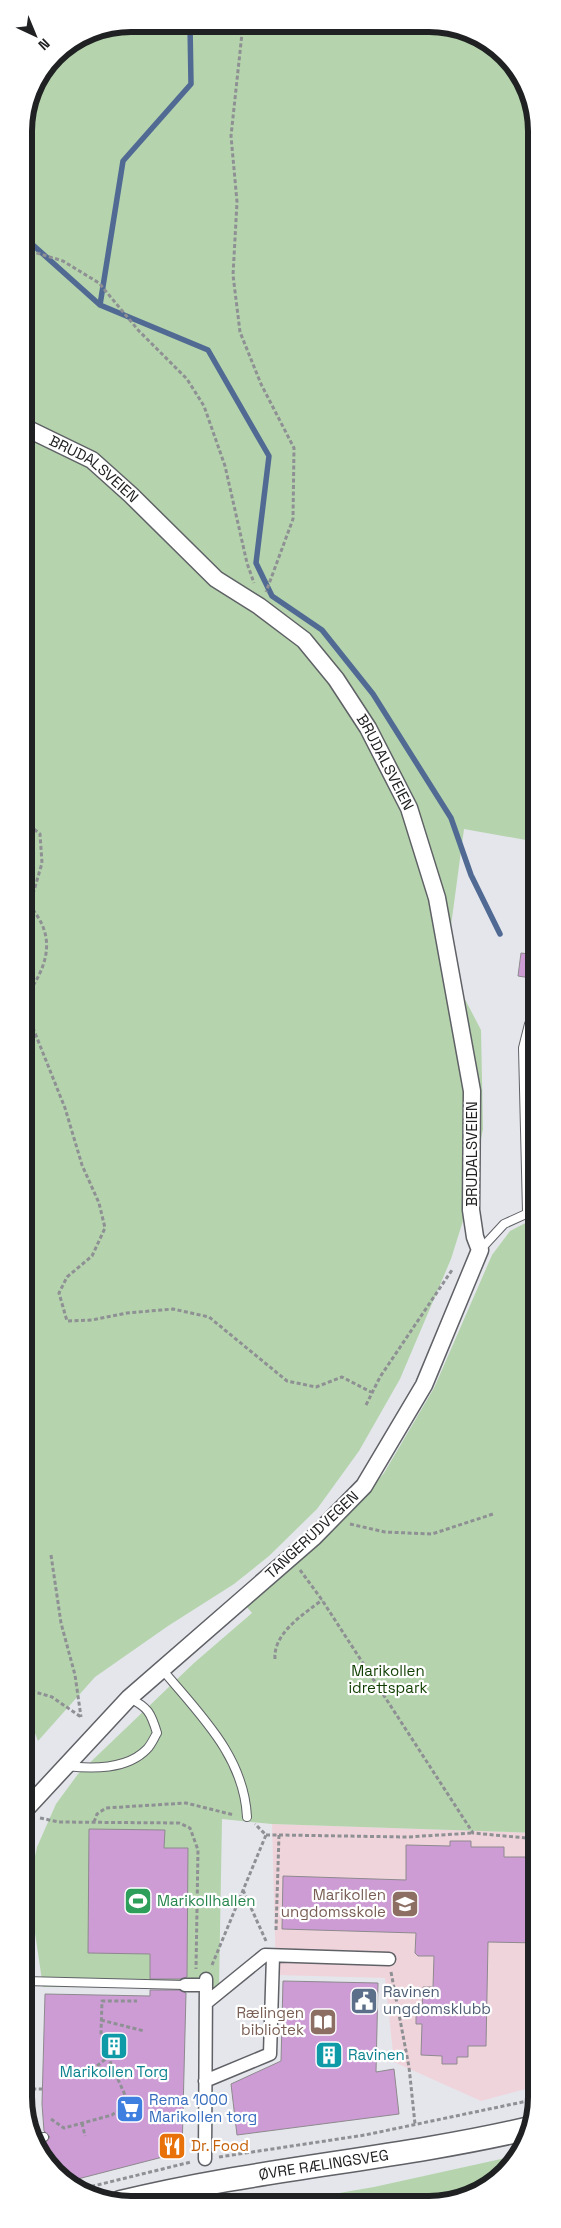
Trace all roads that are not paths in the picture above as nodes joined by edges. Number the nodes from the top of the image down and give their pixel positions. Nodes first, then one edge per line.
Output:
1 (33, 431) edge
2 (528, 1028) edge
3 (527, 1212) joint
4 (480, 1250) junction
5 (161, 1668) junction
6 (129, 1698) junction
7 (64, 1766) junction
8 (32, 1811) edge
9 (247, 1817) road end
10 (273, 1956) junction
11 (389, 1958) road end
12 (32, 1980) edge
13 (198, 1983) joint
14 (206, 2003) junction
15 (205, 2081) junction
16 (522, 2130) edge
17 (205, 2159) road end
18 (203, 2193) edge
19 (174, 2196) edge

1 - 4 street, BRUDALSVEIEN
2 - 3 lane
3 - 4 lane
4 - 5 street, TANGERUDVEGEN
5 - 6 street, TANGERUDVEGEN
5 - 9 lane
6 - 7 street, TANGERUDVEGEN
6 - 7 lane
7 - 8 street, TANGERUDVEGEN
10 - 11 street
10 - 14 street
10 - 15 street
12 - 13 lane
13 - 14 street
14 - 15 street
15 - 17 street
16 - 18 main road, ØVRE RÆLINGSVEG
18 - 19 main road, ØVRE RÆLINGSVEG

